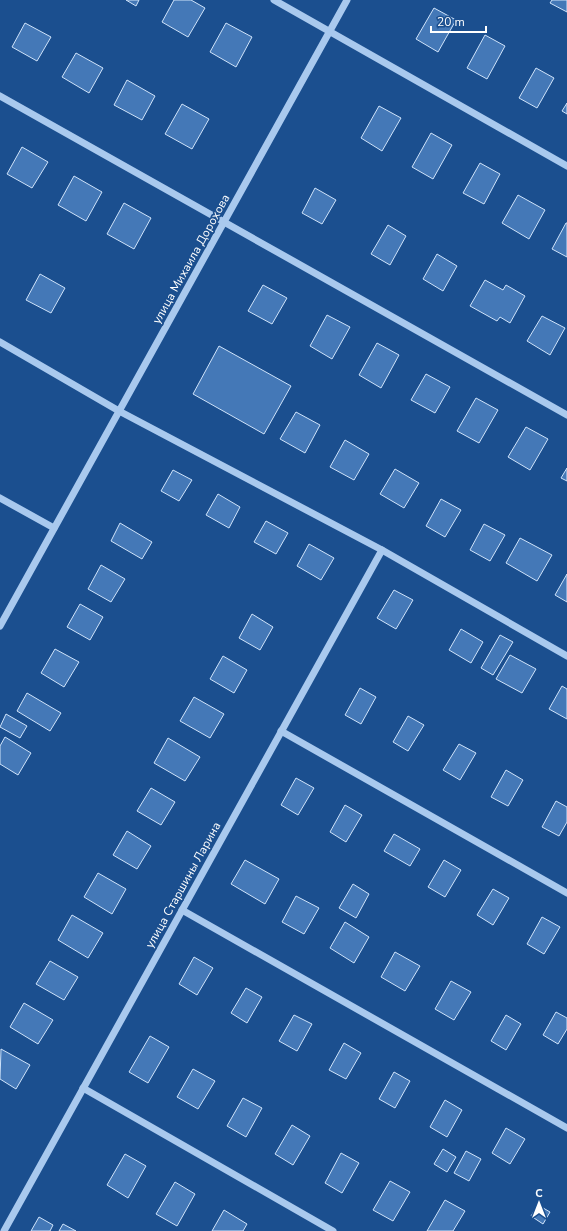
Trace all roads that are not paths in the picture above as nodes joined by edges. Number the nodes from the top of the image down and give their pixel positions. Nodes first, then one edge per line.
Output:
1 (274, 0) edge
2 (347, 0) edge
3 (330, 32) junction
4 (0, 96) edge
5 (567, 166) edge
6 (223, 223) junction
7 (0, 342) edge
8 (119, 411) junction
9 (567, 415) edge
10 (0, 498) edge
11 (54, 528) junction
12 (382, 550) junction
13 (0, 626) edge
14 (567, 656) edge
15 (281, 731) junction
16 (567, 893) edge
17 (182, 910) junction
18 (83, 1088) junction
19 (567, 1128) edge
20 (4, 1231) edge
21 (333, 1231) edge

1 - 3 street
2 - 3 street, улица Михаила Дорохова
3 - 5 street
3 - 6 street, улица Михаила Дорохова
4 - 6 street
6 - 8 street, улица Михаила Дорохова
6 - 9 street
7 - 8 street
8 - 11 street, улица Михаила Дорохова
8 - 12 street
10 - 11 street
11 - 13 street, улица Михаила Дорохова
12 - 14 street
12 - 15 street, улица Старшины Ларина
15 - 16 street
15 - 17 street, улица Старшины Ларина
17 - 18 street, улица Старшины Ларина
17 - 19 street
18 - 20 street, улица Старшины Ларина
18 - 21 street

